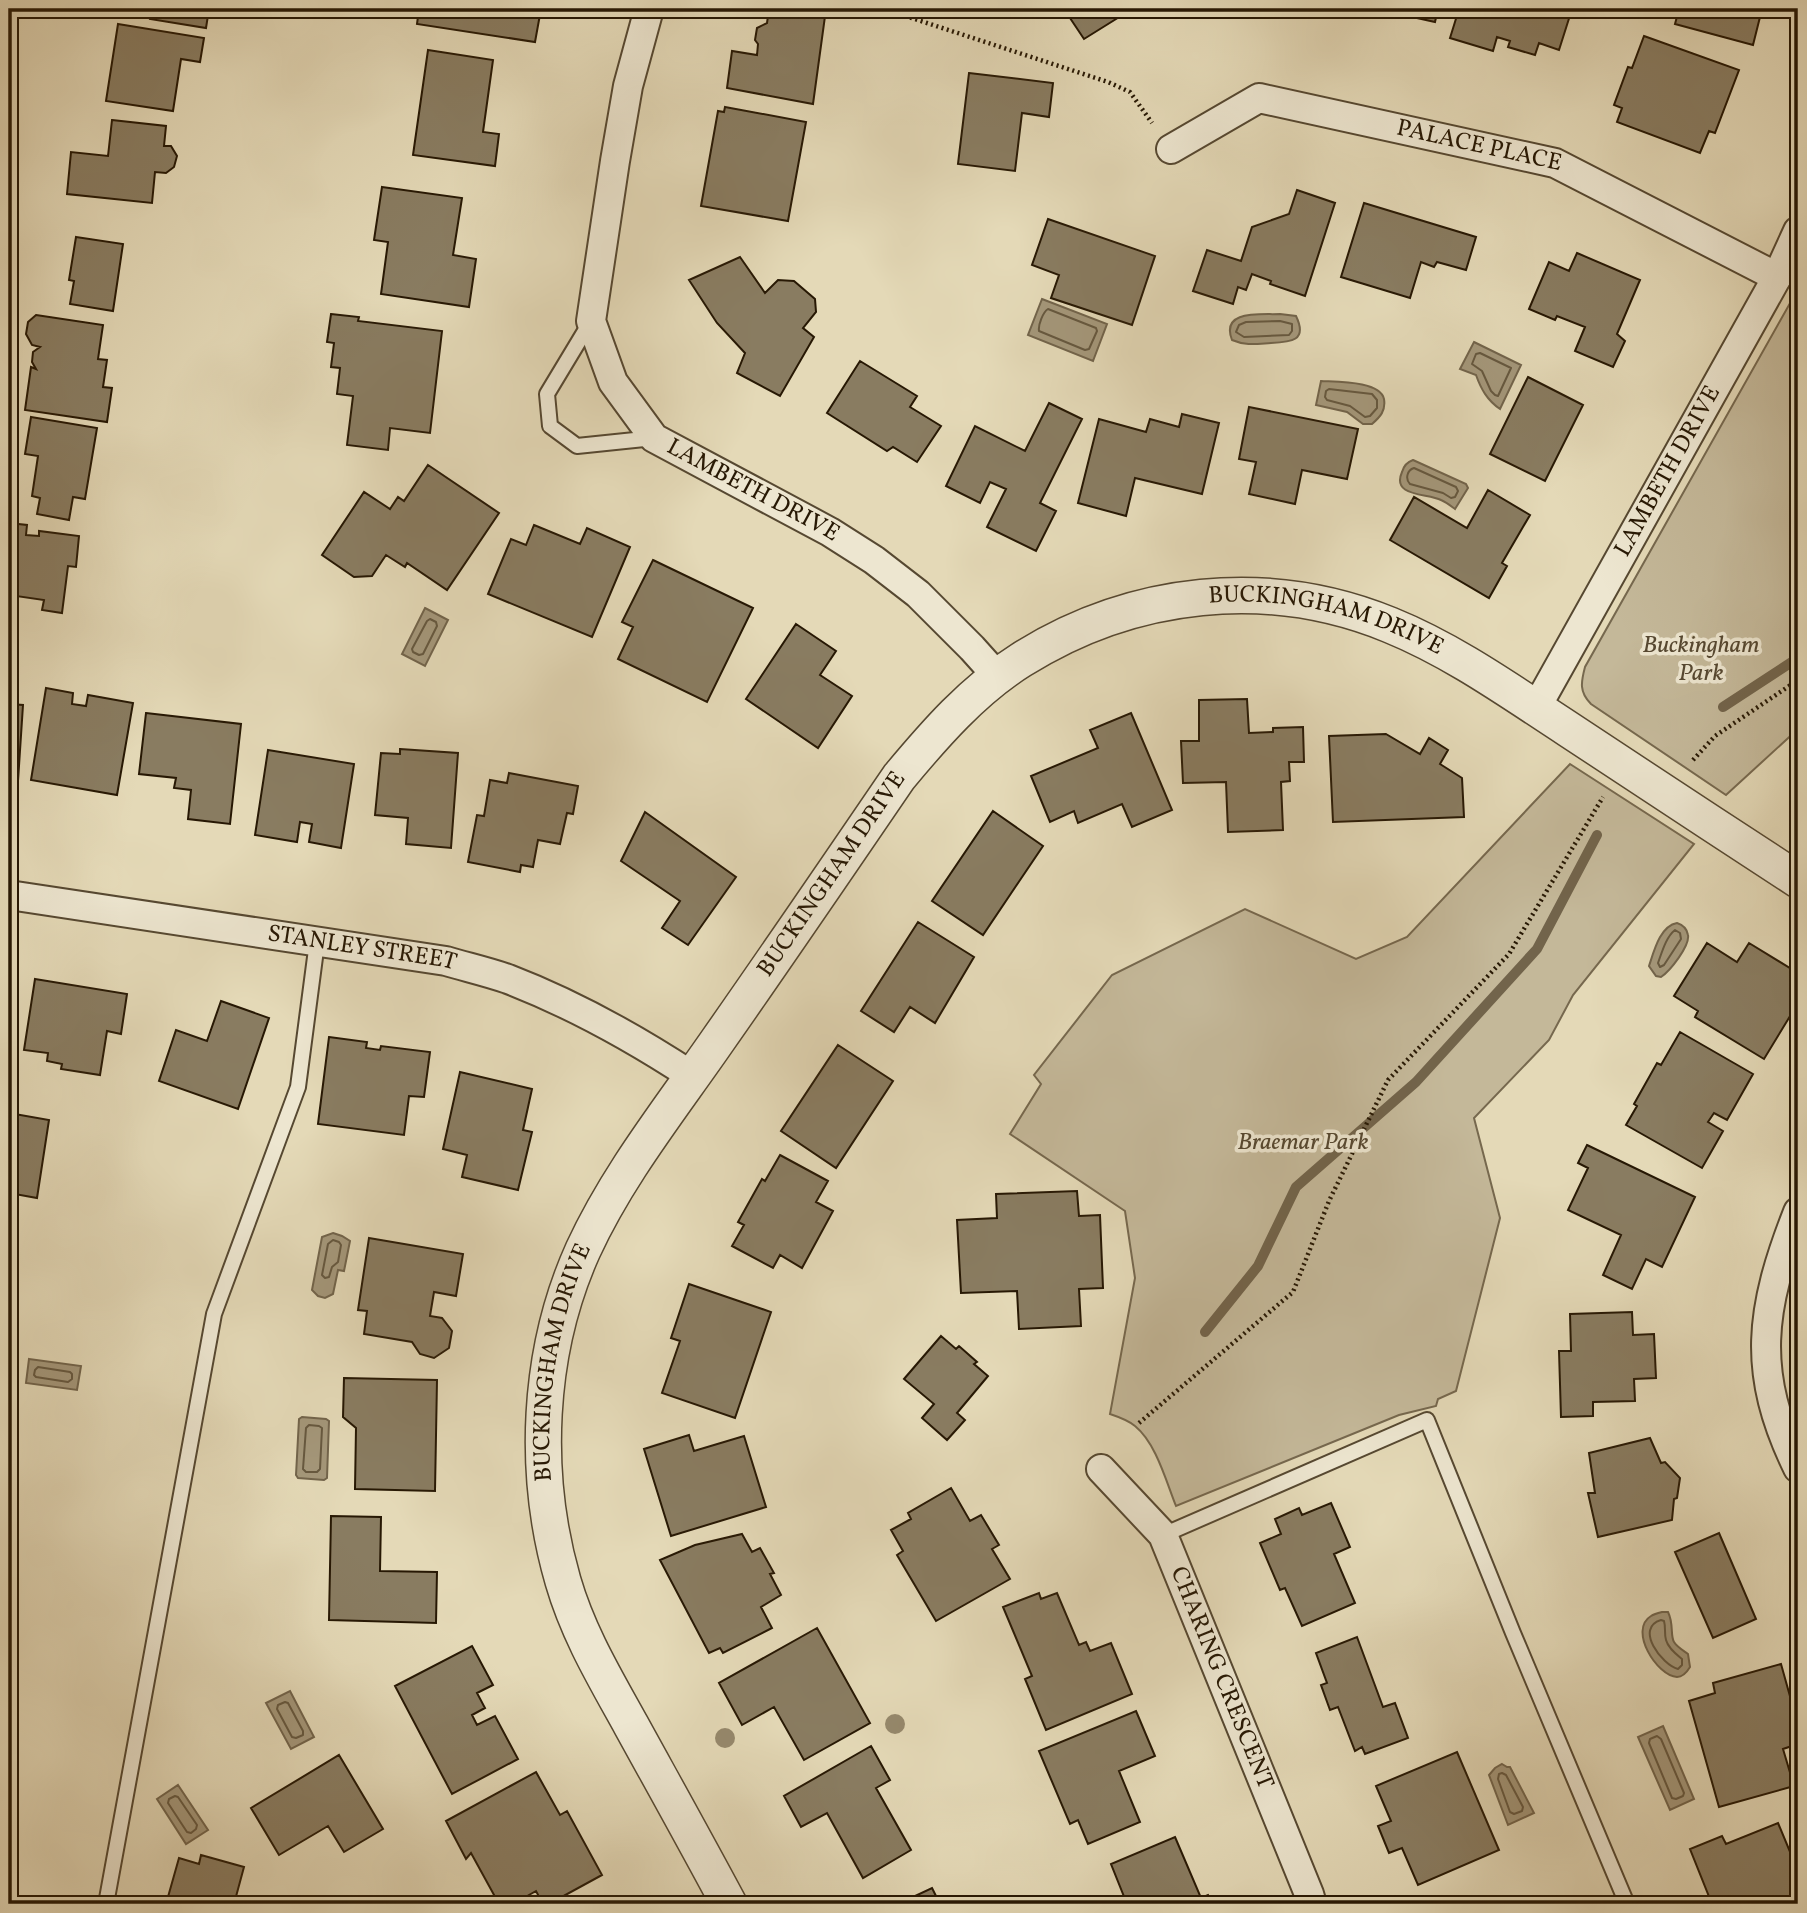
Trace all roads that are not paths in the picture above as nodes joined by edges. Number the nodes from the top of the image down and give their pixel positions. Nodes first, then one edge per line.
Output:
1 (649, 9) edge
2 (1171, 149) road end
3 (1798, 231) edge
4 (1777, 277) junction
5 (591, 321) junction
6 (654, 438) junction
7 (998, 677) junction
8 (1536, 708) junction
9 (1798, 880) edge
10 (9, 895) edge
11 (317, 942) junction
12 (692, 1076) junction
13 (1798, 1212) edge
14 (1798, 1468) edge
15 (1101, 1469) dead end
16 (1164, 1535) junction
17 (106, 1904) edge
18 (729, 1904) edge
19 (1312, 1904) edge
20 (1628, 1904) edge

1 - 5 street, LAMBETH DRIVE
2 - 4 street, PALACE PLACE
3 - 4 street, LAMBETH DRIVE
4 - 8 street, LAMBETH DRIVE
5 - 6 street, LAMBETH DRIVE
5 - 6 lane
6 - 7 street, LAMBETH DRIVE
7 - 8 street, BUCKINGHAM DRIVE
7 - 12 street, BUCKINGHAM DRIVE
8 - 9 street, BUCKINGHAM DRIVE
10 - 11 street, STANLEY STREET
11 - 12 street, STANLEY STREET
11 - 17 lane
12 - 18 street, BUCKINGHAM DRIVE
13 - 14 street
15 - 16 street, CHARING CRESCENT
16 - 19 street, CHARING CRESCENT
16 - 20 lane

